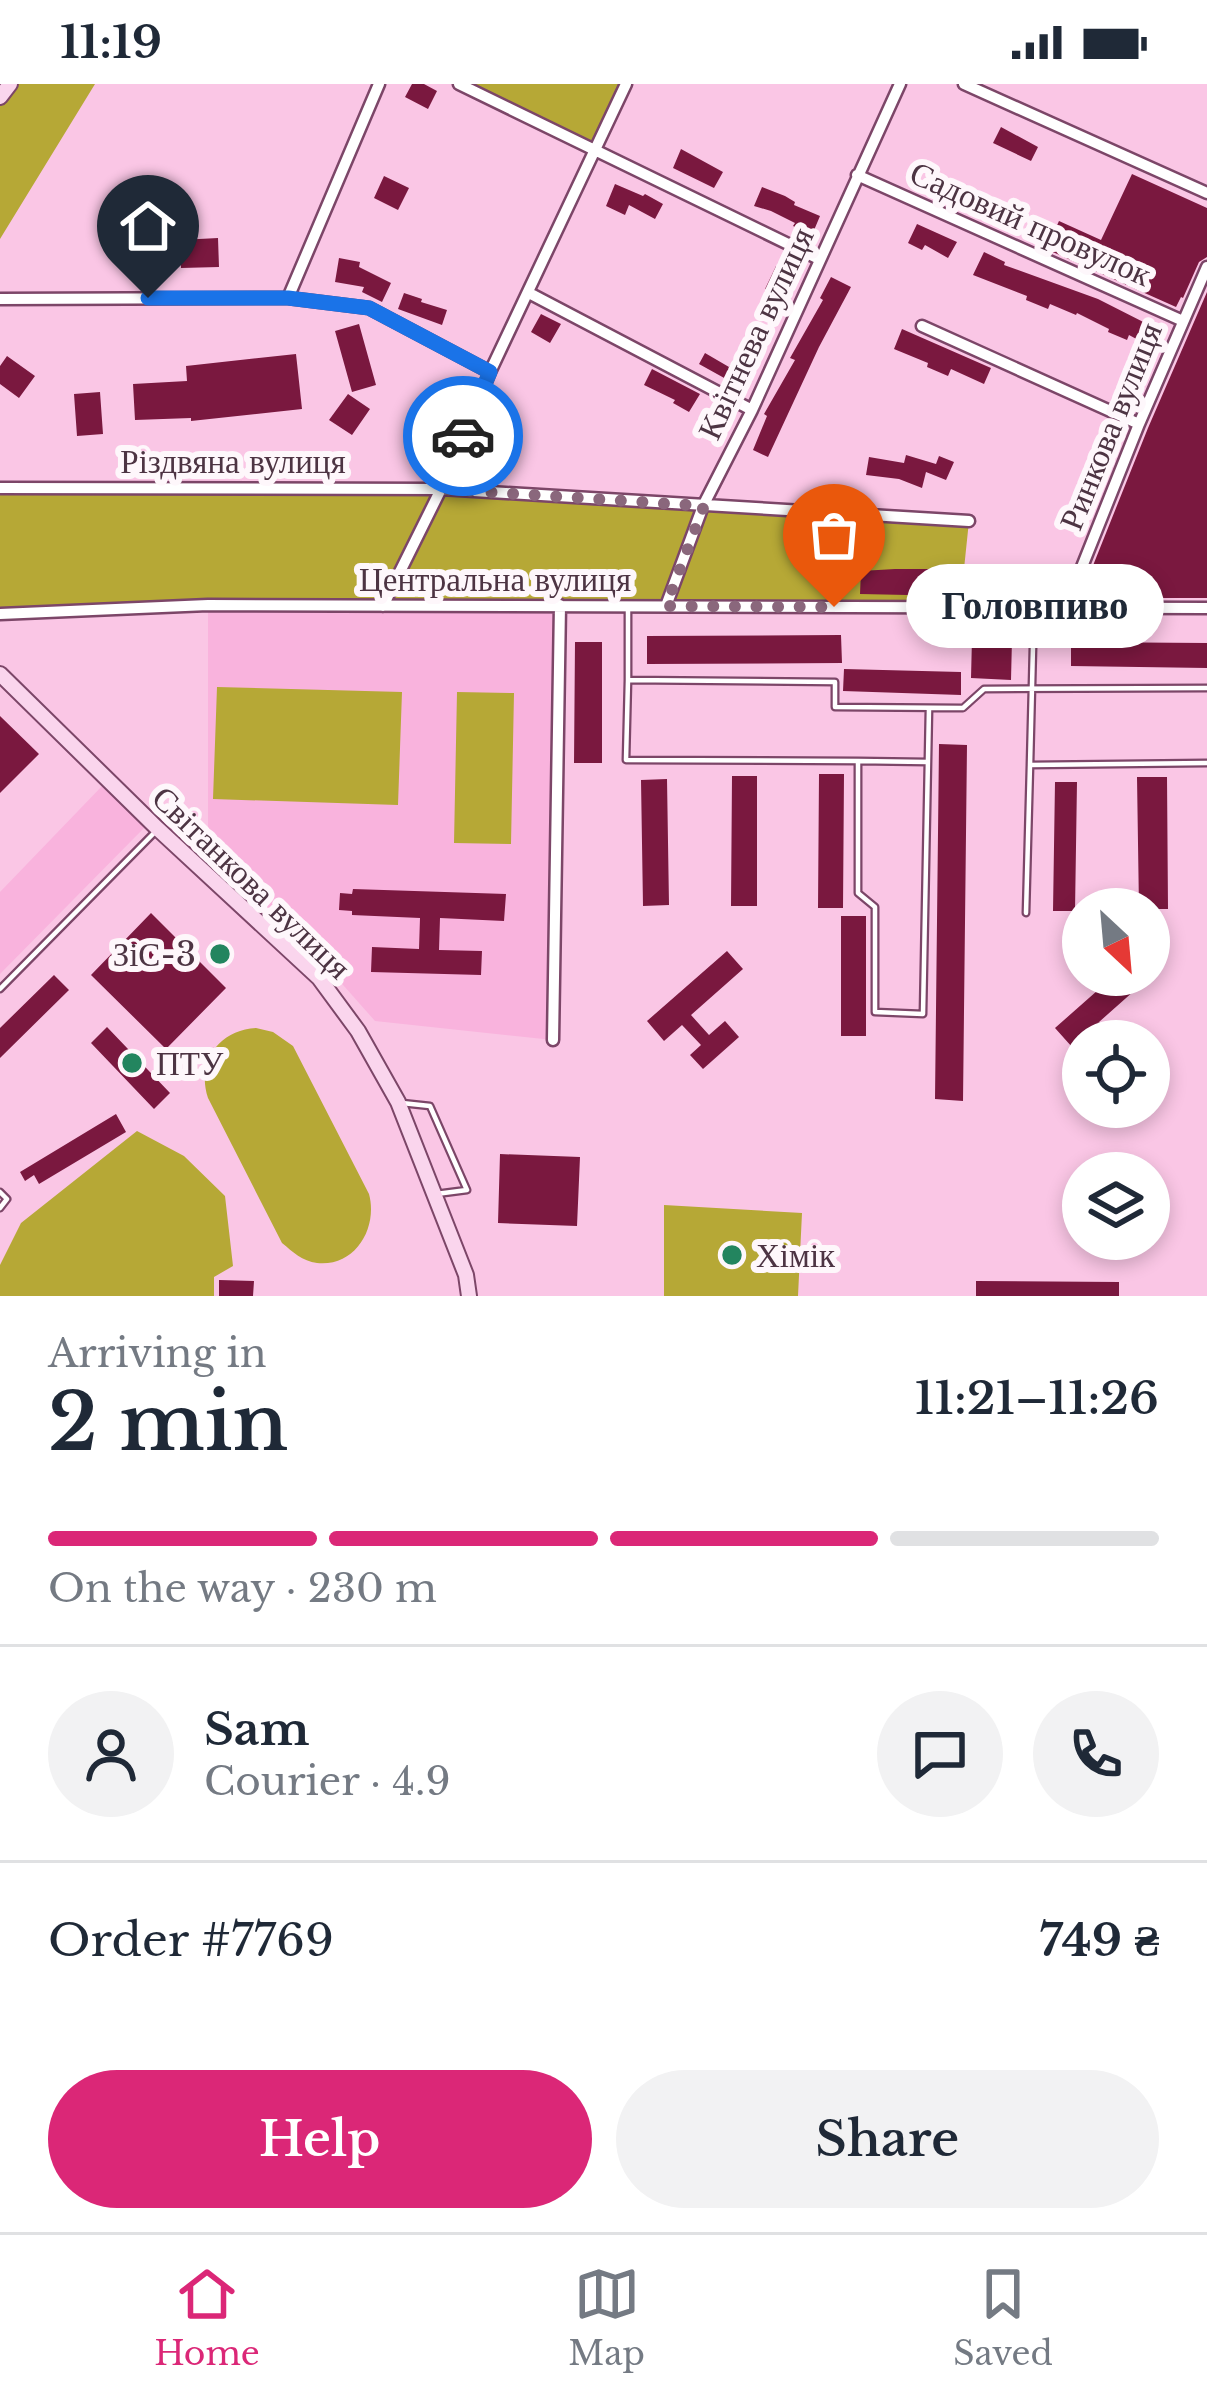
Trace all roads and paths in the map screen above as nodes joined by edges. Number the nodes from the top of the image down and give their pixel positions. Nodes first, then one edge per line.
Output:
1 (10, 84) edge
2 (379, 84) edge
3 (459, 84) edge
4 (626, 84) edge
5 (900, 84) edge
6 (964, 84) edge
7 (0, 97) edge
8 (595, 150) junction
9 (857, 175) junction
10 (1207, 193) edge
11 (819, 259) junction
12 (1207, 266) edge
13 (529, 293) junction
14 (288, 298) junction
15 (4, 299) edge
16 (0, 311) edge
17 (1183, 321) junction
18 (922, 326) dead end
19 (490, 372) junction
20 (752, 410) junction
21 (1139, 424) junction
22 (0, 488) edge
23 (441, 489) junction
24 (704, 506) junction
25 (969, 521) dead end
26 (383, 605) junction
27 (560, 605) junction
28 (628, 606) junction
29 (666, 606) junction
30 (1034, 607) junction
31 (1066, 607) junction
32 (1207, 608) edge
33 (0, 614) edge
34 (0, 674) edge
35 (628, 680) junction
36 (1031, 688) junction
37 (1207, 688) edge
38 (928, 708) junction
39 (858, 760) junction
40 (927, 762) junction
41 (1207, 763) edge
42 (1030, 765) junction
43 (158, 830) junction
44 (1026, 913) dead end
45 (0, 989) edge
46 (554, 1040) dead end
47 (398, 1102) junction
48 (0, 1192) edge
49 (436, 1194) junction
50 (0, 1208) edge
51 (469, 1296) edge

1 - 7 street
2 - 14 street
3 - 8 street
4 - 8 street
5 - 9 street, Квітнева вулиця
6 - 10 street
8 - 11 street
8 - 13 street
9 - 11 street, Квітнева вулиця
9 - 17 street, Садовий провулок
11 - 20 street, Квітнева вулиця
12 - 17 street, Ринкова вулиця
13 - 19 street
13 - 20 street
14 - 15 street
14 - 19 street
15 - 16 street
17 - 21 street, Ринкова вулиця
18 - 21 street
19 - 23 street
20 - 24 street, Квітнева вулиця
21 - 31 street, Ринкова вулиця
22 - 23 street, Різдвяна вулиця
23 - 24 street, Різдвяна вулиця
23 - 26 street
24 - 25 street, Різдвяна вулиця
24 - 29 street, Квітнева вулиця
26 - 27 street, Центральна вулиця
26 - 33 street, Центральна вулиця
27 - 28 street, Центральна вулиця
27 - 46 street
28 - 29 street, Центральна вулиця
28 - 35 lane
29 - 30 street, Центральна вулиця
30 - 31 street, Центральна вулиця
30 - 36 lane
31 - 32 street, Центральна вулиця
34 - 43 street, Світанкова вулиця
35 - 38 lane
35 - 39 lane
36 - 37 lane
36 - 38 lane
36 - 42 lane
38 - 40 lane
39 - 40 lane
39 - 40 lane
41 - 42 lane
42 - 44 lane
43 - 45 lane
43 - 47 street, Світанкова вулиця
47 - 49 street, Світанкова вулиця
47 - 49 lane
48 - 50 lane
49 - 51 street, Світанкова вулиця

